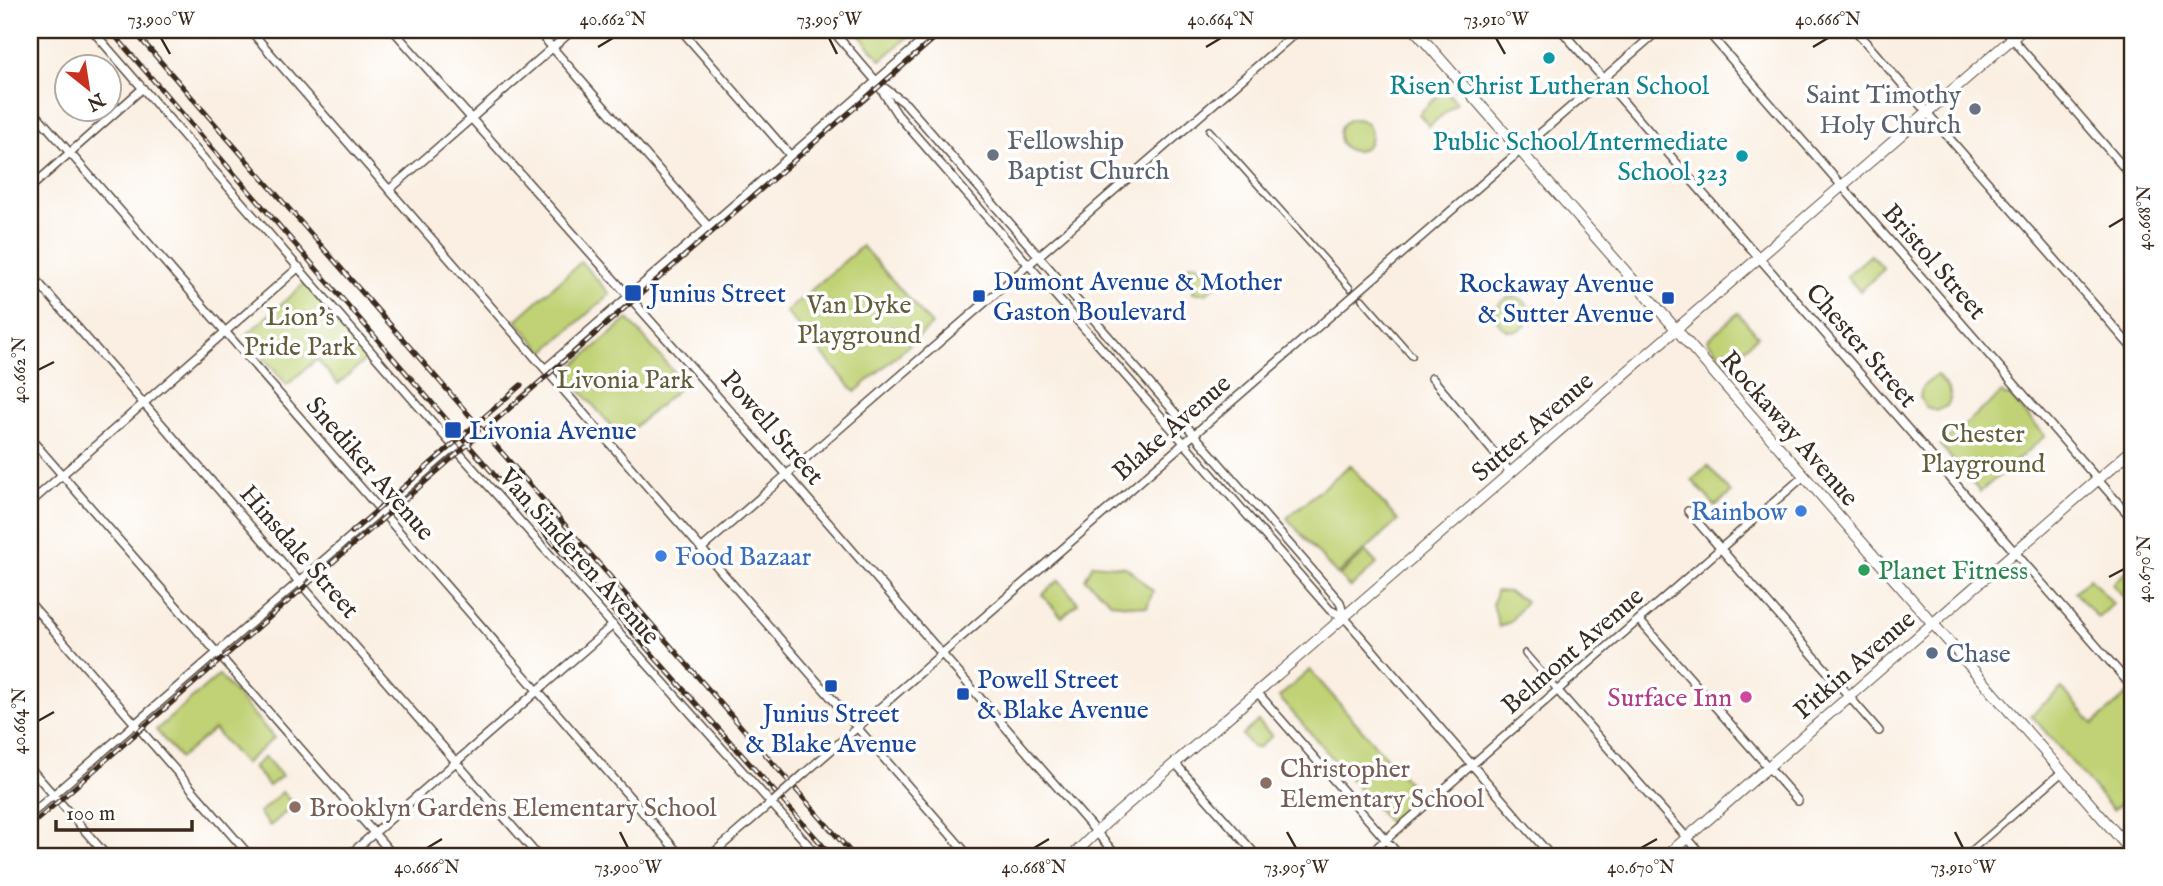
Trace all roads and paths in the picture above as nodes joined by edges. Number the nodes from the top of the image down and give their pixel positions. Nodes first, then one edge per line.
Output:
1 (92, 30) edge
2 (250, 30) edge
3 (393, 30) edge
4 (537, 30) edge
5 (573, 30) edge
6 (681, 30) edge
7 (832, 30) edge
8 (935, 30) edge
9 (1299, 30) edge
10 (1415, 30) edge
11 (1561, 30) edge
12 (1659, 30) edge
13 (1706, 30) edge
14 (1856, 30) edge
15 (2022, 30) edge
16 (2009, 34) edge
17 (552, 47) junction
18 (1603, 79) junction
19 (876, 81) junction
20 (143, 88) junction
21 (30, 107) edge
22 (1927, 112) junction
23 (471, 119) junction
24 (1209, 130) dead end
25 (1521, 151) junction
26 (69, 153) junction
27 (790, 155) junction
28 (2133, 177) edge
29 (1842, 186) junction
30 (30, 188) edge
31 (389, 190) junction
32 (708, 226) junction
33 (1041, 257) junction
34 (1759, 258) junction
35 (1030, 266) junction
36 (299, 267) junction
37 (30, 273) edge
38 (1350, 288) dead end
39 (627, 296) junction
40 (1362, 299) dead end
41 (1677, 330) junction
42 (226, 332) junction
43 (2133, 349) edge
44 (1412, 356) dead end
45 (545, 369) junction
46 (1432, 378) dead end
47 (144, 403) junction
48 (1195, 435) junction
49 (30, 438) edge
50 (1185, 444) junction
51 (454, 447) junction
52 (2133, 449) edge
53 (1510, 472) junction
54 (62, 475) junction
55 (787, 475) junction
56 (1804, 476) junction
57 (2098, 479) junction
58 (30, 503) edge
59 (381, 510) junction
60 (1688, 511) dead end
61 (2133, 520) edge
62 (701, 549) junction
63 (1721, 549) junction
64 (2015, 552) junction
65 (299, 582) junction
66 (30, 603) edge
67 (1344, 617) junction
68 (1639, 620) junction
69 (1933, 624) junction
70 (613, 625) junction
71 (217, 653) junction
72 (1525, 653) dead end
73 (942, 654) junction
74 (2133, 688) edge
75 (538, 691) junction
76 (1558, 691) junction
77 (1257, 692) junction
78 (1850, 696) junction
79 (135, 724) junction
80 (857, 728) junction
81 (1879, 731) dead end
82 (456, 762) junction
83 (1175, 763) junction
84 (1472, 766) junction
85 (30, 768) edge
86 (1768, 768) junction
87 (2062, 772) junction
88 (53, 795) junction
89 (1798, 801) dead end
90 (773, 802) junction
91 (30, 815) edge
92 (2009, 818) joint
93 (1097, 833) junction
94 (374, 834) junction
95 (1687, 838) junction
96 (1386, 840) junction
97 (2133, 853) edge
98 (107, 856) edge
99 (250, 856) edge
100 (348, 856) edge
101 (394, 856) edge
102 (538, 856) edge
103 (681, 856) edge
104 (710, 856) edge
105 (818, 856) edge
106 (969, 856) edge
107 (1072, 856) edge
108 (1117, 856) edge
109 (1257, 856) edge
110 (1367, 856) edge
111 (1400, 856) edge
112 (1550, 856) edge
113 (1666, 856) edge
114 (1703, 856) edge
115 (1965, 856) edge

1 - 20 street, Van Sinderen Avenue
2 - 31 street
3 - 23 street, Powell Street
4 - 17 street
5 - 17 street
6 - 27 street
7 - 19 street
8 - 19 street
9 - 33 street
10 - 25 street, Rockaway Avenue
11 - 18 street, Chester Street
12 - 18 street, Blake Avenue
13 - 29 street, Bristol Street
14 - 22 street
15 - 16 street, Sutter Avenue
16 - 22 street, Sutter Avenue
16 - 28 street
17 - 23 street
17 - 32 street
18 - 25 street, Blake Avenue
18 - 34 street, Chester Street
19 - 27 street
19 - 33 street
19 - 35 street
20 - 26 street
20 - 36 street, Van Sinderen Avenue
21 - 26 street, Snediker Avenue
22 - 29 street, Sutter Avenue
22 - 43 street
23 - 31 street
23 - 39 street, Powell Street
24 - 38 street
25 - 41 street, Rockaway Avenue
25 - 48 street, Blake Avenue
26 - 30 street
26 - 42 street, Snediker Avenue
27 - 32 street
29 - 34 street, Sutter Avenue
29 - 57 street, Bristol Street
31 - 45 street
32 - 39 street
33 - 35 street
33 - 48 street
34 - 41 street, Sutter Avenue
34 - 64 street, Chester Street
35 - 50 street
35 - 55 street
36 - 42 street
36 - 51 street, Van Sinderen Avenue
37 - 47 street, Hinsdale Street
39 - 45 street
39 - 55 street, Powell Street
40 - 44 street
41 - 53 street, Sutter Avenue
41 - 56 street, Rockaway Avenue
42 - 47 street
42 - 59 street, Snediker Avenue
45 - 62 street
46 - 53 street
47 - 54 street
47 - 65 street, Hinsdale Street
48 - 50 street, Blake Avenue
48 - 67 street
49 - 54 street
50 - 67 street
50 - 73 street, Blake Avenue
51 - 59 street
51 - 70 street, Van Sinderen Avenue
52 - 57 street, Pitkin Avenue
53 - 67 street, Sutter Avenue
54 - 58 street
54 - 71 street
55 - 62 street
55 - 73 street, Powell Street
56 - 63 street, Belmont Avenue
56 - 69 street, Rockaway Avenue
57 - 61 street, Bristol Street
57 - 64 street, Pitkin Avenue
59 - 65 street
59 - 75 street, Snediker Avenue
60 - 63 street
62 - 80 street
63 - 68 street, Belmont Avenue
63 - 78 street
64 - 69 street, Pitkin Avenue
64 - 74 street, Chester Street
65 - 71 street
65 - 82 street, Hinsdale Street
66 - 79 street
67 - 77 street, Sutter Avenue
67 - 84 street
68 - 76 street, Belmont Avenue
68 - 86 street
69 - 78 street, Pitkin Avenue
69 - 87 street, Rockaway Avenue
70 - 75 street
70 - 90 street, Van Sinderen Avenue
71 - 79 street
71 - 94 street
72 - 76 street
73 - 80 street, Blake Avenue
73 - 93 street, Powell Street
75 - 82 street
75 - 103 street, Snediker Avenue
76 - 84 street, Belmont Avenue
76 - 95 street
77 - 83 street, Sutter Avenue
77 - 96 street
78 - 81 street
78 - 86 street, Pitkin Avenue
79 - 88 street
79 - 99 street
80 - 90 street, Blake Avenue, bridge
80 - 106 street
82 - 94 street
82 - 102 street, Hinsdale Street
83 - 93 street, Sutter Avenue
83 - 109 street
84 - 96 street, Belmont Avenue
84 - 112 street
85 - 88 street
86 - 89 street
86 - 95 street, Pitkin Avenue
87 - 92 street
87 - 97 street, Rockaway Avenue
88 - 91 street
88 - 98 street
90 - 104 street, Blake Avenue
90 - 105 street, Van Sinderen Avenue
92 - 115 street
93 - 107 street, Sutter Avenue
93 - 108 street, Powell Street
94 - 100 street
94 - 101 street
95 - 113 street, Pitkin Avenue
95 - 114 street
96 - 110 street, Belmont Avenue
96 - 111 street

